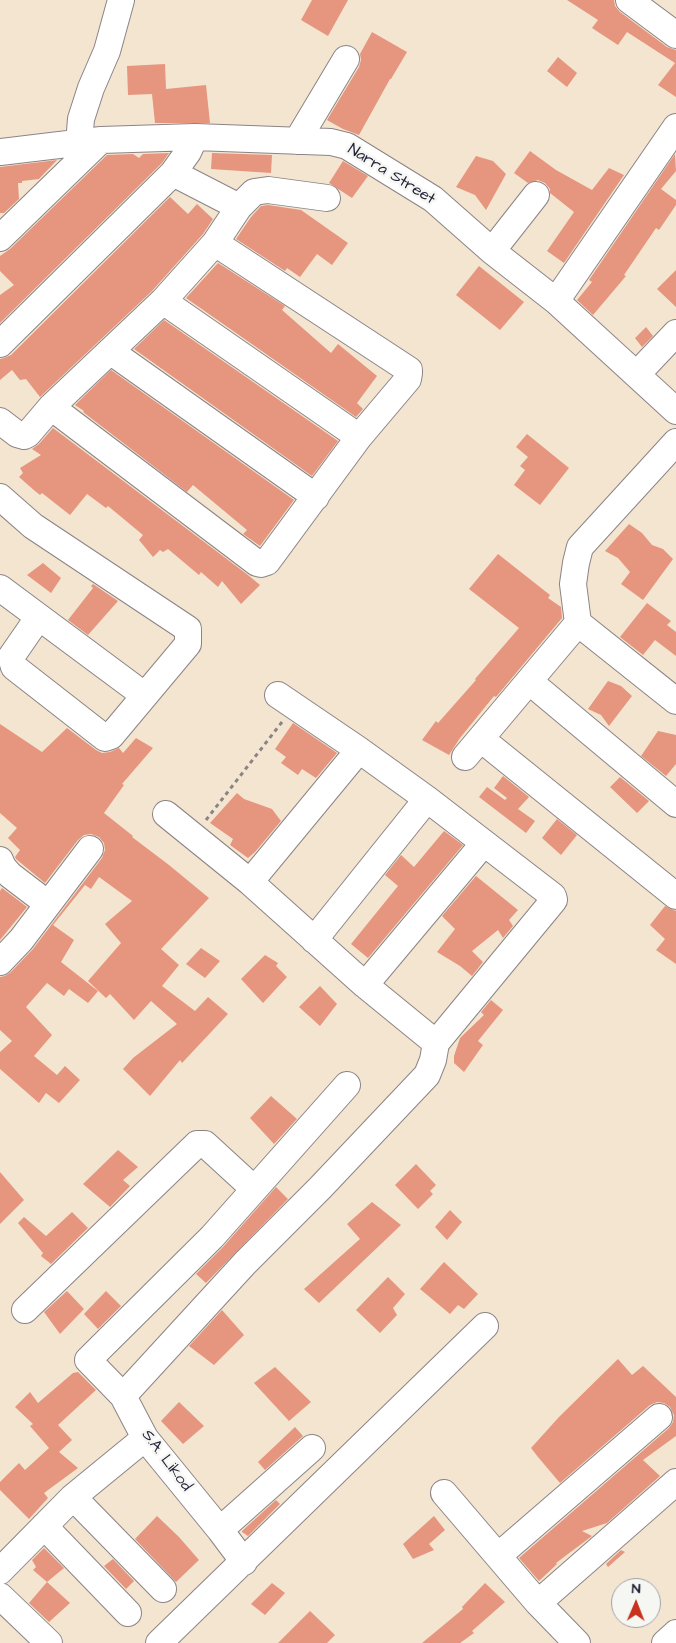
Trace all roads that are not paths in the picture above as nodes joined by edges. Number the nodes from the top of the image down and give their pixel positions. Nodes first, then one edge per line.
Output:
1 (121, 0) edge
2 (629, 0) edge
3 (676, 35) edge
4 (346, 59) dead end
5 (676, 127) edge
6 (195, 137) junction
7 (90, 141) junction
8 (297, 141) junction
9 (0, 152) edge
10 (173, 172) junction
11 (536, 195) dead end
12 (327, 198) dead end
13 (239, 207) junction
14 (10, 221) edge
15 (0, 238) edge
16 (215, 243) junction
17 (492, 251) junction
18 (556, 300) junction
19 (163, 301) junction
20 (676, 333) edge
21 (0, 344) edge
22 (110, 352) junction
23 (636, 374) junction
24 (51, 407) junction
25 (676, 411) edge
26 (0, 421) edge
27 (359, 437) junction
28 (676, 442) edge
29 (0, 497) edge
30 (316, 497) junction
31 (0, 588) edge
32 (38, 618) junction
33 (578, 623) junction
34 (530, 682) junction
35 (144, 695) junction
36 (286, 700) road end
37 (676, 701) edge
38 (359, 750) junction
39 (427, 799) junction
40 (676, 804) edge
41 (166, 814) dead end
42 (484, 843) junction
43 (90, 849) dead end
44 (0, 860) edge
45 (250, 882) junction
46 (676, 896) edge
47 (48, 904) junction
48 (314, 940) junction
49 (0, 962) edge
50 (365, 985) junction
51 (436, 1043) junction
52 (347, 1084) dead end
53 (254, 1189) junction
54 (25, 1310) dead end
55 (484, 1326) dead end
56 (123, 1396) junction
57 (659, 1417) dead end
58 (145, 1438) junction
59 (312, 1448) dead end
60 (676, 1482) edge
61 (444, 1493) dead end
62 (73, 1497) junction
63 (44, 1526) junction
64 (220, 1530) junction
65 (498, 1556) junction
66 (244, 1562) junction
67 (0, 1571) edge
68 (164, 1589) dead end
69 (0, 1596) edge
70 (538, 1603) junction
71 (128, 1613) dead end
72 (676, 1633) edge
73 (49, 1643) edge
74 (159, 1643) edge
75 (577, 1643) edge
76 (665, 1643) edge

1 - 7 street
2 - 3 street
4 - 8 street
5 - 18 street
6 - 7 street, Narra Street
6 - 8 street, Narra Street
6 - 10 street
7 - 9 street, Narra Street
7 - 14 street
8 - 17 street, Narra Street
10 - 13 street
10 - 21 street
11 - 17 street
12 - 13 street
13 - 16 street
14 - 15 street
16 - 19 street
16 - 27 street
17 - 18 street, Narra Street
18 - 23 street, Narra Street
19 - 22 street
19 - 27 street
20 - 23 street
22 - 24 street
22 - 30 street
23 - 25 street, Narra Street
24 - 26 street
24 - 30 street
27 - 30 street
28 - 33 street
29 - 35 street
31 - 32 street
32 - 35 street
32 - 35 street
33 - 34 street
33 - 37 street
34 - 40 street
34 - 46 street
36 - 38 street
38 - 39 street
38 - 45 street
39 - 42 street
39 - 48 street
41 - 45 street
42 - 50 street
42 - 51 street
43 - 47 street
44 - 47 street
45 - 48 street
47 - 49 street
48 - 50 street
50 - 51 street
51 - 56 street
52 - 53 street
53 - 54 street
53 - 56 street, S.A. Likod
55 - 66 street
56 - 58 street, S.A. Likod
57 - 65 street
58 - 62 street
58 - 64 street, S.A. Likod
59 - 64 street
60 - 70 street
61 - 65 street
62 - 63 street
62 - 68 street
63 - 67 street
63 - 71 street
64 - 66 street, S.A. Likod
65 - 70 street
66 - 74 street
69 - 73 street
70 - 75 street
72 - 76 street

